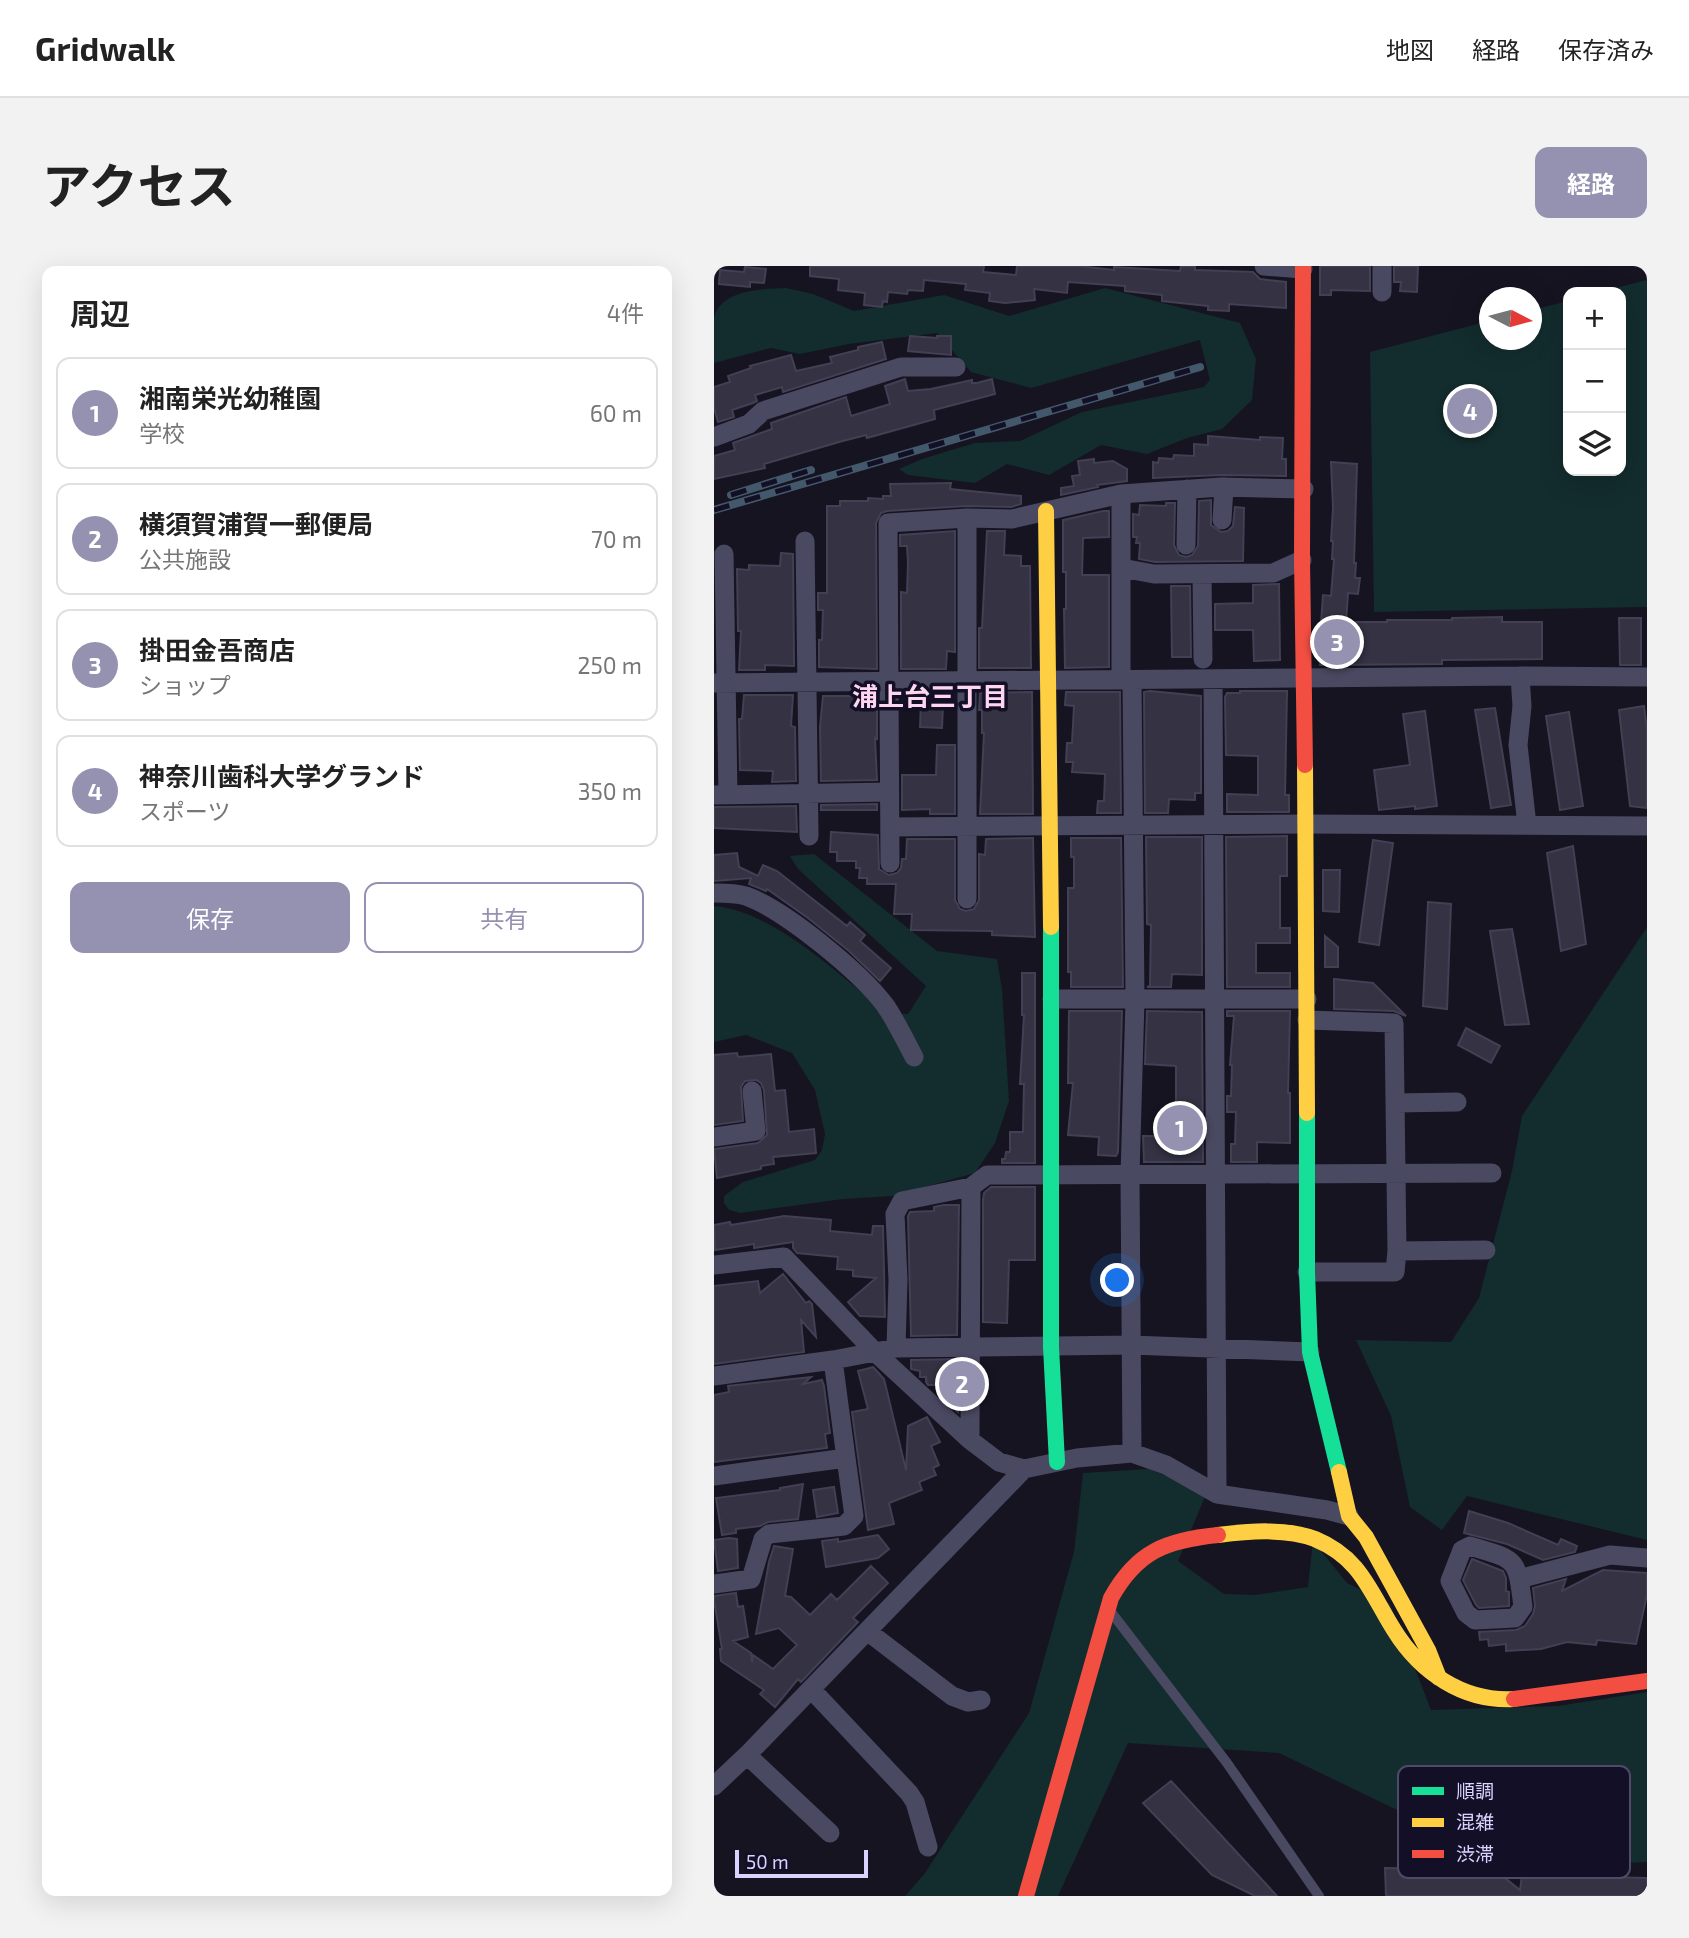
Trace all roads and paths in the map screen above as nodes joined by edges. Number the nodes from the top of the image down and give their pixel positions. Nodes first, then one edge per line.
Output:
1 (1264, 266) edge
2 (1382, 266) edge
3 (1303, 268) edge
4 (1382, 292) dead end
5 (956, 367) dead end
6 (714, 437) edge
7 (1224, 487) junction
8 (1188, 489) junction
9 (1304, 489) junction
10 (1121, 494) junction
11 (1046, 511) junction
12 (967, 518) junction
13 (1222, 520) dead end
14 (804, 541) dead end
15 (1186, 545) dead end
16 (724, 554) dead end
17 (1302, 560) junction
18 (1122, 568) junction
19 (1202, 574) junction
20 (1203, 659) dead end
21 (1520, 676) junction
22 (1647, 677) edge
23 (1304, 679) junction
24 (1049, 680) junction
25 (1127, 680) junction
26 (1213, 680) junction
27 (887, 681) junction
28 (967, 681) junction
29 (720, 682) edge
30 (808, 682) junction
31 (889, 792) junction
32 (808, 793) junction
33 (721, 795) edge
34 (1307, 824) junction
35 (1213, 825) junction
36 (1527, 825) junction
37 (1050, 826) junction
38 (1134, 826) junction
39 (890, 827) junction
40 (967, 827) junction
41 (1647, 827) edge
42 (809, 836) dead end
43 (890, 863) dead end
44 (714, 893) edge
45 (967, 900) dead end
46 (1052, 999) junction
47 (1214, 999) junction
48 (1307, 999) junction
49 (1135, 1000) junction
50 (1307, 1020) junction
51 (914, 1057) dead end
52 (752, 1091) dead end
53 (1457, 1102) dead end
54 (1395, 1103) junction
55 (714, 1137) edge
56 (1492, 1173) dead end
57 (1052, 1174) junction
58 (1395, 1174) junction
59 (1214, 1175) junction
60 (1307, 1175) junction
61 (1130, 1176) junction
62 (971, 1187) junction
63 (1486, 1250) dead end
64 (1397, 1251) junction
65 (714, 1265) edge
66 (1307, 1272) junction
67 (1132, 1345) junction
68 (970, 1347) junction
69 (1051, 1347) junction
70 (896, 1348) junction
71 (1215, 1348) junction
72 (1310, 1352) junction
73 (876, 1353) junction
74 (833, 1360) junction
75 (714, 1376) edge
76 (970, 1440) junction
77 (1132, 1453) junction
78 (846, 1458) junction
79 (1057, 1462) junction
80 (1024, 1469) junction
81 (714, 1476) edge
82 (1217, 1494) junction
83 (1349, 1516) junction
84 (1647, 1558) edge
85 (1519, 1579) dead end
86 (714, 1584) edge
87 (1107, 1606) junction
88 (867, 1631) junction
89 (1439, 1678) junction
90 (1647, 1681) edge
91 (811, 1689) junction
92 (981, 1700) dead end
93 (747, 1755) junction
94 (714, 1786) edge
95 (830, 1833) dead end
96 (928, 1846) dead end
97 (1026, 1896) edge
98 (1319, 1896) edge

1 - 3 street
2 - 4 street
3 - 9 street
5 - 6 street
7 - 8 street
7 - 9 street
7 - 13 street
8 - 10 street
8 - 15 street
9 - 17 street
10 - 11 street
10 - 18 street
11 - 12 street
11 - 24 street
12 - 27 street
12 - 28 street
14 - 30 street
16 - 29 street
17 - 19 street
17 - 23 street
18 - 19 street
18 - 25 street
19 - 20 street
21 - 22 street
21 - 23 street
21 - 36 street
23 - 26 street
23 - 34 street
24 - 25 street
24 - 28 street
24 - 37 street
25 - 26 street
25 - 38 street
26 - 35 street
27 - 28 street
27 - 30 street
27 - 31 street
28 - 40 street
29 - 30 street
29 - 33 street
30 - 32 street
31 - 32 street
31 - 39 street
32 - 33 street
32 - 42 street
34 - 35 street
34 - 36 street
34 - 48 street
35 - 38 street
35 - 47 street
36 - 41 street
37 - 38 street
37 - 40 street
37 - 46 street
38 - 49 street
39 - 40 street
39 - 43 street
40 - 45 street
44 - 51 street
46 - 49 street
46 - 57 street
47 - 48 street
47 - 49 street
47 - 59 street
48 - 50 street
49 - 61 street
50 - 54 street
50 - 60 street
52 - 55 street
53 - 54 street
54 - 58 street
56 - 58 street
57 - 61 street
57 - 62 street
57 - 69 street
58 - 60 street
58 - 64 street
59 - 60 street
59 - 61 street
59 - 71 street
60 - 66 street
61 - 67 street
62 - 68 street
62 - 70 street
63 - 64 street
64 - 66 street
65 - 73 street
66 - 72 street
67 - 69 street
67 - 71 street
67 - 77 street
68 - 69 street
68 - 70 street
68 - 76 street
69 - 79 street
70 - 73 street
71 - 72 street
71 - 82 street
72 - 83 street
73 - 74 street
73 - 76 street
74 - 75 street
74 - 78 street
76 - 80 street
77 - 79 street
77 - 82 street
78 - 81 street
78 - 86 street
79 - 80 street
80 - 88 street
82 - 83 street
83 - 89 street
84 - 85 street
87 - 89 street
87 - 97 street
87 - 98 lane
88 - 91 street
88 - 92 street
89 - 90 street
91 - 93 street
91 - 96 street
93 - 94 street
93 - 95 street

